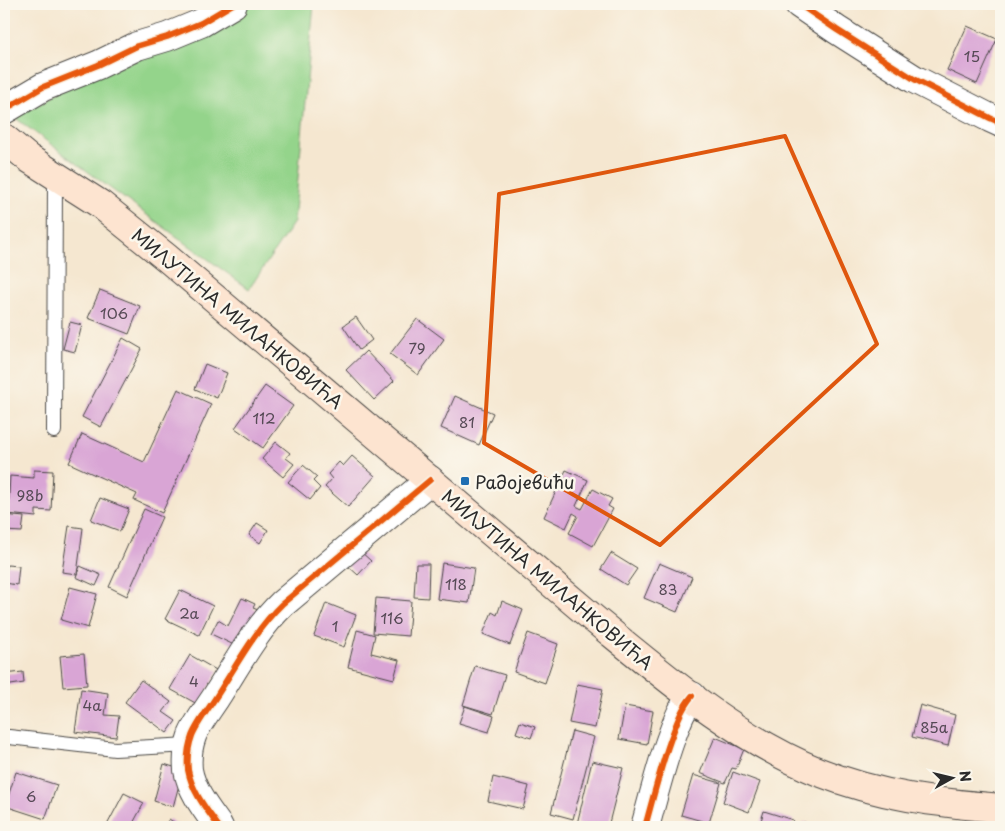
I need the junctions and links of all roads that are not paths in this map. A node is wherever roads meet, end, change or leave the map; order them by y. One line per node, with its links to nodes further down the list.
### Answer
1 (233, 4): 3 (street)
2 (799, 4): 4 (street)
3 (4, 110)
4 (1001, 123)
5 (4, 138): 6 (main road, МИЛУТИНА МИЛАНКОВИЋА)
6 (56, 175): 7 (lane); 8 (main road, МИЛУТИНА МИЛАНКОВИЋА)
7 (54, 431)
8 (430, 480): 9 (main road, МИЛУТИНА МИЛАНКОВИЋА); 11 (street)
9 (692, 696): 12 (main road, МИЛУТИНА МИЛАНКОВИЋА); 14 (street)
10 (4, 737): 11 (lane)
11 (189, 745): 13 (street)
12 (1001, 808)
13 (219, 827)
14 (646, 827)

